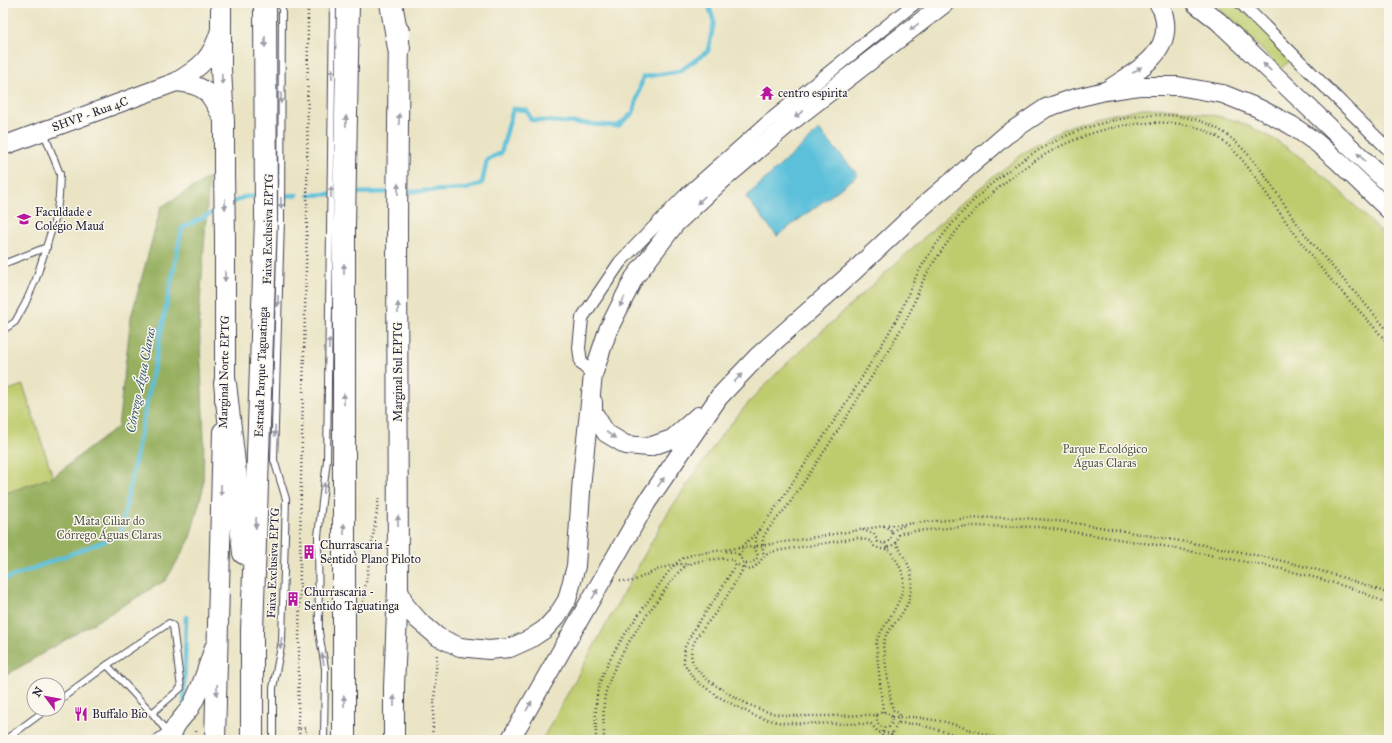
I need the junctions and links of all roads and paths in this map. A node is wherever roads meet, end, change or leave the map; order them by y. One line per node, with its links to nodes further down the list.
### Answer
1 (221, 3): 14 (main road, Marginal Norte EPTG)
2 (265, 3): 24 (highway, Estrada Parque Taguatinga, one-way to 24)
3 (282, 3): 24 (lane, Faixa Exclusiva EPTG, one-way to 24)
4 (308, 3): 28 (path)
5 (333, 3): 23 (lane, one-way to 5)
6 (348, 3): 23 (highway, one-way to 6)
7 (391, 3): 15 (highway)
8 (399, 3): 15 (main road, Marginal Sul EPTG)
9 (915, 3): 35 (street)
10 (944, 3): 35 (street, one-way to 35)
11 (1158, 3): 17 (street, one-way to 11)
12 (1195, 3): 25 (street, one-way to 12)
13 (1241, 3): 21 (street)
14 (222, 26): 16 (street, SHVP - Rua 4C); 18 (main road, Marginal Norte EPTG, one-way to 18)
15 (399, 48): 63 (main road, Marginal Sul EPTG, one-way to 15)
16 (176, 82): 18 (street, SHVP - Rua 4C); 19 (street, SHVP - Rua 4C)
17 (1105, 91): 26 (street); 37 (street, one-way to 17)
18 (224, 122): 36 (main road, Marginal Norte EPTG, one-way to 36)
19 (44, 131): 20 (street, SHVP - Rua 4C); 30 (lane)
20 (3, 146)
21 (1389, 150)
22 (308, 152): 28 (path)
23 (339, 157): 29 (highway, one-way to 23)
24 (272, 160): 27 (highway, Estrada Parque Taguatinga, one-way to 27)
25 (1389, 184)
26 (1389, 210)
27 (273, 219): 67 (highway, Estrada Parque Taguatinga, one-way to 67); 92 (lane, Faixa Exclusiva EPTG, one-way to 92)
28 (307, 226): 80 (path)
29 (337, 227): 94 (lane, one-way to 29); 95 (highway, one-way to 29)
30 (47, 247): 31 (lane); 32 (lane)
31 (3, 264)
32 (3, 330)
33 (1389, 332): 39 (path)
34 (1389, 345): 46 (path)
35 (592, 375): 37 (street, one-way to 37); 69 (street)
36 (225, 383): 67 (highway); 68 (main road, Marginal Norte EPTG, one-way to 68)
37 (719, 397): 88 (street, one-way to 37)
38 (380, 490): 66 (path)
39 (765, 521): 47 (path); 49 (path)
40 (912, 524): 41 (path); 43 (path); 64 (path)
41 (884, 526): 42 (path); 43 (path)
42 (860, 529): 45 (path); 46 (path)
43 (892, 532): 45 (path)
44 (896, 543): 51 (path); 65 (path); 77 (path)
45 (884, 544): 51 (path)
46 (762, 545): 47 (path); 54 (path)
47 (757, 546): 48 (path)
48 (753, 547): 50 (path); 58 (path)
49 (738, 548): 50 (path); 52 (path)
50 (744, 548): 53 (path)
51 (888, 548): 54 (path); 72 (path)
52 (722, 550): 53 (path); 55 (path)
53 (740, 555): 58 (path)
54 (764, 557): 59 (path)
55 (677, 563): 56 (path); 61 (path); 99 (path)
56 (689, 564): 57 (path); 100 (path)
57 (736, 564): 59 (path); 82 (path)
58 (746, 564): 59 (path)
59 (744, 568): 74 (path)
60 (623, 573): 61 (path)
61 (620, 580): 62 (path)
62 (617, 584)
63 (398, 588): 69 (street); 96 (main road, Marginal Sul EPTG, one-way to 63)
64 (1389, 594)
65 (1389, 604)
66 (363, 606)
67 (252, 632): 91 (highway, Estrada Parque Taguatinga)
68 (219, 634): 84 (street); 86 (main road, Marginal Norte EPTG, one-way to 86)
69 (438, 637): 85 (path)
70 (107, 664): 71 (lane); 73 (lane); 73 (lane)
71 (66, 695)
72 (883, 712): 74 (path); 76 (path)
73 (152, 713): 84 (lane)
74 (878, 715): 79 (path)
75 (36, 717): 89 (lane)
76 (892, 717): 77 (path); 79 (path)
77 (898, 717): 78 (path); 104 (path)
78 (898, 723): 83 (path); 103 (path)
79 (884, 728): 82 (path)
80 (298, 729): 87 (path); 93 (path)
81 (196, 730): 90 (path)
82 (882, 733): 83 (path); 101 (path)
83 (892, 734): 102 (path)
84 (168, 736)
85 (432, 736): 88 (path); 98 (path)
86 (209, 739): 87 (path, bridge)
87 (301, 739): 97 (path, bridge)
88 (510, 739)
89 (5, 740)
90 (196, 740)
91 (252, 740)
92 (273, 740)
93 (308, 740)
94 (324, 740)
95 (344, 740)
96 (394, 740)
97 (424, 740)
98 (432, 740)
99 (596, 740)
100 (604, 740)
101 (881, 740)
102 (890, 740)
103 (975, 740)
104 (1003, 740)

